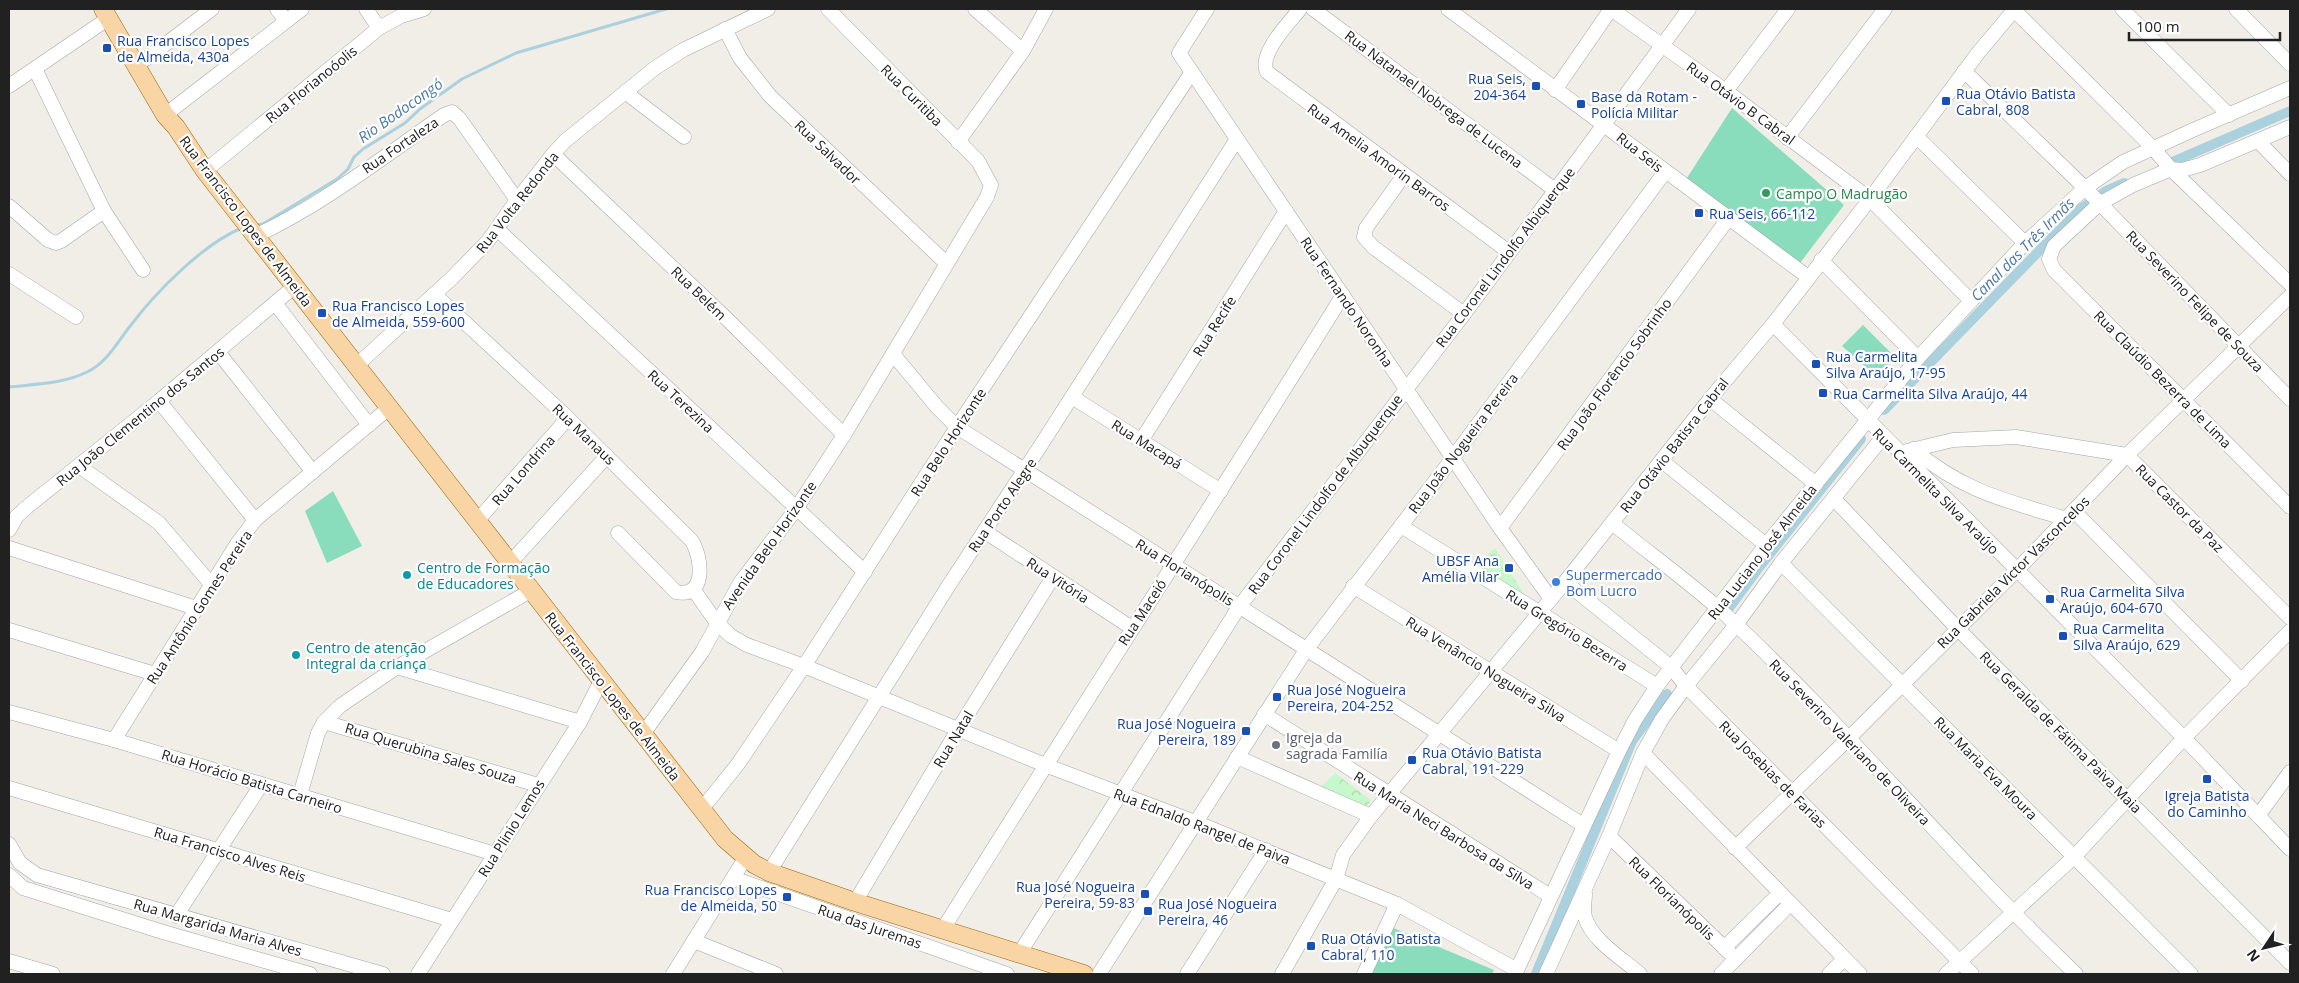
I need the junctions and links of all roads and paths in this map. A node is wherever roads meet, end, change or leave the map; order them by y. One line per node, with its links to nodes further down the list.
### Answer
1 (276, 9): 23 (street)
2 (302, 9): 23 (street)
3 (366, 9): 24 (street)
4 (424, 9): 22 (street, Rua Florianoóolis)
5 (768, 9): 25 (street, Rua Volta Redonda)
6 (828, 9): 47 (street, Rua Curitiba)
7 (975, 9): 27 (street)
8 (1046, 9): 27 (street)
9 (1207, 9): 32 (street, Rua Fernando Noronha)
10 (1300, 9): 54 (street, Rua Amelia Amorin Barros)
11 (1313, 9): 56 (street, Rua Natanael Nobrega de Lucena)
12 (1448, 9): 35 (street, Rua Seis)
13 (1611, 9): 26 (street, Rua Otávio B Cabral); 35 (street)
14 (1688, 9): 26 (street, Rua Coronel Lindolfo Albiquerque)
15 (1788, 9): 36 (street)
16 (1885, 9): 44 (street)
17 (2015, 9): 31 (street, Rua Otávio Batisra Cabral); 48 (street)
18 (2122, 9): 38 (street)
19 (2236, 9): 29 (street)
20 (203, 11): 28 (street)
21 (109, 12): 28 (main road, Rua Francisco Lopes de Almeida); 30 (street); 39 (main road, Rua Francisco Lopes de Almeida)
22 (399, 12): 24 (street, Rua Florianoóolis)
23 (286, 21): 39 (street)
24 (379, 28): 51 (street, Rua Florianoóolis)
25 (725, 29): 37 (street, Rua Volta Redonda); 69 (street, Rua Salvador)
26 (1661, 45): 36 (street, Rua Otávio B Cabral); 40 (street, Rua Coronel Lindolfo Albiquerque)
27 (1023, 51): 47 (street)
28 (146, 59): 39 (main road, Rua Francisco Lopes de Almeida)
29 (2290, 64)
30 (35, 69): 33 (street); 61 (street)
31 (1964, 71): 42 (street, Rua Otávio Batisra Cabral); 55 (street)
32 (1192, 72): 45 (street, Rua Fernando Noronha); 98 (street, Rua Belo Horizonte)
33 (9, 86)
34 (2290, 88): 38 (street, Rua Luciano José Almeida)
35 (1554, 90): 40 (street, Rua Seis)
36 (1726, 91): 44 (street, Rua Otávio B Cabral)
37 (625, 92): 43 (street); 49 (street, Rua Volta Redonda)
38 (2228, 115): 48 (street, Rua Luciano José Almeida)
39 (171, 117): 51 (main road, Rua Francisco Lopes de Almeida)
40 (1603, 124): 52 (street, Rua Seis); 56 (street, Rua Coronel Lindolfo Albiquerque)
41 (2290, 127): 46 (street)
42 (1916, 136): 57 (street, Rua Otávio Batisra Cabral); 66 (street)
43 (684, 137)
44 (1788, 138): 57 (street, Rua Otávio B Cabral)
45 (1237, 139): 62 (street, Rua Fernando Noronha); 89 (street, Rua Porto Alegre)
46 (2258, 141): 50 (street); 53 (street)
47 (958, 142): 69 (street, Rua Curitiba)
48 (2153, 148): 50 (street); 55 (street, Rua Luciano José Almeida)
49 (553, 154): 58 (street, Rua Volta Redonda); 99 (street, Rua Belém)
50 (2171, 169): 59 (street); 73 (street)
51 (205, 171): 64 (main road, Rua Francisco Lopes de Almeida)
52 (1665, 172): 63 (street, Rua Seis); 106 (street, Rua João Nogueira Pereira)
53 (2290, 174)
54 (1404, 176): 67 (street, Rua Amelia Amorin Barros); 80 (street)
55 (2085, 188): 59 (street, Rua Severino Felipe de Souza); 66 (street, Rua Luciano José Almeida)
56 (1555, 190): 67 (street, Rua Coronel Lindolfo Albiquerque)
57 (1870, 199): 68 (street, Rua Otávio Batisra Cabral); 78 (street)
58 (517, 200): 64 (street, Rua Fortaleza); 65 (street, Rua Volta Redonda)
59 (2099, 204): 83 (street, Rua Severino Felipe de Souza); 92 (street, Rua Claúdio Bezerra de Lima)
60 (9, 206): 61 (street)
61 (104, 211): 70 (street)
62 (1286, 211): 76 (street, Rua Fernando Noronha); 101 (street, Rua Recife)
63 (1728, 219): 72 (street, Rua Seis); 121 (street, Rua João Florêncio Sobrinho)
64 (247, 226): 74 (main road, Rua Francisco Lopes de Almeida)
65 (497, 229): 75 (street, Rua Volta Redonda); 115 (street, Rua Terezina)
66 (2025, 243): 78 (street, Rua Luciano José Almeida)
67 (1509, 252): 80 (street, Rua Coronel Lindolfo Albiquerque)
68 (1821, 260): 72 (street, Rua Otávio Batisra Cabral); 86 (street)
69 (946, 263): 85 (street)
70 (143, 270)
71 (9, 274): 81 (street)
72 (1808, 277): 82 (street, Rua Otávio Batisra Cabral)
73 (2290, 284)
74 (295, 286): 79 (street, Rua João Clementino dos Santos); 87 (main road, Rua Francisco Lopes de Almeida)
75 (434, 294): 87 (street, Rua Volta Redonda); 95 (street, Rua Manaus)
76 (1343, 296): 88 (street, Rua Fernando Noronha); 112 (street, Rua Maceió)
77 (2290, 296): 83 (street, Rua Gabriela Victor Vasconcelos)
78 (1971, 301): 86 (street, Rua Luciano José Almeida)
79 (275, 303): 84 (street, Rua João Clementino dos Santos); 97 (street)
80 (1464, 314): 88 (street, Rua Coronel Lindolfo Albiquerque)
81 (76, 317)
82 (1773, 324): 90 (street, Rua Otávio Batisra Cabral); 96 (street, Rua Carmelita Silva Araújo)
83 (2240, 346): 91 (street, Rua Severino Felipe de Souza); 92 (street, Rua Gabriela Victor Vasconcelos)
84 (218, 352): 93 (street, Rua João Clementino dos Santos); 110 (street)
85 (893, 354): 98 (street, Rua Florianópolis); 99 (street, Avenida Belo Horizonte)
86 (1918, 358): 96 (street, Rua Luciano José Almeida)
87 (356, 366): 94 (main road, Rua Francisco Lopes de Almeida)
88 (1406, 389): 106 (street, Rua Fernando Noronha); 139 (street, Rua Coronel Lindolfo de Albuquerque)
89 (1072, 397): 101 (street, Rua Macapá); 109 (street, Rua Porto Alegre)
90 (1710, 398): 107 (street, Rua Otávio Batisra Cabral); 111 (street)
91 (2290, 399)
92 (2184, 400): 104 (street, Rua Gabriela Victor Vasconcelos); 114 (street, Rua Claúdio Bezerra de Lima)
93 (160, 401): 108 (street, Rua João Clementino dos Santos); 117 (street)
94 (389, 408): 97 (street, Rua Antônio Gomes Pereira); 118 (main road, Rua Francisco Lopes de Almeida)
95 (568, 418): 105 (street, Rua Manaus); 118 (street, Rua Londrina)
96 (1867, 420): 100 (street, Rua Carmelita Silva Araújo); 111 (street, Rua Luciano José Almeida)
97 (370, 425): 110 (street, Rua Antônio Gomes Pereira)
98 (957, 427): 109 (street, Rua Florianópolis); 131 (street, Rua Belo Horizonte)
99 (844, 435): 115 (street, Avenida Belo Horizonte)
100 (1883, 437): 103 (street, Rua Carmelita Silva Araújo); 113 (street, Rua Luciano José Almeida)
101 (1141, 441): 112 (street, Rua Macapá)
102 (1913, 449): 103 (street, Rua Castor da Paz); 104 (street, Rua Castor da Paz); 116 (street)
103 (1899, 453): 130 (street, Rua Carmelita Silva Araújo)
104 (2126, 455): 116 (street, Rua Gabriela Victor Vasconcelos); 143 (street, Rua Castor da Paz)
105 (607, 456): 127 (street); 136 (street, Rua Manaus)
106 (1452, 459): 120 (street, Rua João Nogueira Pereira); 121 (street, Rua Fernando Noronha)
107 (1662, 461): 119 (street, Rua Otávio Batisra Cabral); 125 (street)
108 (79, 466): 122 (street, Rua João Clementino dos Santos); 134 (street)
109 (1026, 470): 123 (street, Rua Porto Alegre); 129 (street, Rua Florianópolis)
110 (313, 472): 117 (street, Rua Antônio Gomes Pereira)
111 (1816, 484): 125 (street, Rua Luciano José Almeida)
112 (1221, 492): 129 (street, Rua Maceió)
113 (1834, 499): 128 (street, Rua Luciano José Almeida); 147 (street, Rua Geralda de Fátima Paiva Maia)
114 (2290, 507)
115 (796, 509): 131 (street, Rua Terezina); 144 (street, Avenida Belo Horizonte)
116 (2070, 515): 130 (street, Rua Gabriela Victor Vasconcelos); 157 (street)
117 (255, 520): 134 (street, Rua Antônio Gomes Pereira)
118 (477, 521): 127 (main road, Rua Francisco Lopes de Almeida)
119 (1612, 523): 133 (street, Rua Otávio Batisra Cabral); 141 (street, Rua Severino Valeriano de Oliveira)
120 (1401, 526): 135 (street, Rua João Nogueira Pereira); 142 (street, Rua Gregório Bezerra)
121 (1500, 528): 138 (street, Rua Fernando Noronha)
122 (9, 530)
123 (984, 532): 132 (street, Rua Vitória); 161 (street, Rua Porto Alegre)
124 (618, 533): 136 (street)
125 (1766, 545): 141 (street, Rua Luciano José Almeida)
126 (9, 548): 140 (street)
127 (510, 562): 137 (main road, Rua Francisco Lopes de Almeida)
128 (1781, 563): 145 (street, Rua Luciano José Almeida); 158 (street, Rua Maria Eva Moura)
129 (1173, 565): 139 (street, Rua Florianópolis); 146 (street, Rua Maceió)
130 (2016, 571): 147 (street, Rua Gabriela Victor Vasconcelos); 170 (street, Rua Carmelita Silva Araújo)
131 (865, 572): 151 (street, Rua Belo Horizonte)
132 (1053, 577): 146 (street, Rua Vitória); 166 (street, Rua Natal)
133 (1566, 582): 138 (street, Rua Otávio Batisra Cabral); 153 (street, Rua Josebias de Farias)
134 (211, 584): 140 (street, Rua Antônio Gomes Pereira)
135 (1353, 586): 150 (street, Rua João Nogueira Pereira); 154 (street, Rua Venâncio Nogueira Silva)
136 (693, 589): 144 (street)
137 (532, 590): 152 (street); 156 (main road, Rua Francisco Lopes de Almeida)
138 (1551, 599): 142 (street, Rua Otávio Batisra Cabral)
139 (1239, 607): 150 (street, Rua Florianópolis); 180 (street, Rua Coronel Lindolfo de Albuquerque)
140 (196, 608): 155 (street, Rua Antônio Gomes Pereira)
141 (1717, 608): 145 (street, Rua Severino Valeriano de Oliveira); 153 (street, Rua Luciano José Almeida)
142 (1539, 613): 154 (street, Rua Otávio Batisra Cabral); 159 (street, Rua Gregório Bezerra)
143 (2290, 618)
144 (718, 623): 151 (street); 167 (street, Avenida Belo Horizonte)
145 (1736, 626): 160 (street, Rua Luciano José Almeida); 169 (street, Rua Severino Valeriano de Oliveira)
146 (1132, 628): 175 (street, Rua Maceió)
147 (1958, 629): 158 (street, Rua Gabriela Victor Vasconcelos); 184 (street, Rua Geralda de Fátima Paiva Maia)
148 (9, 630): 155 (street)
149 (2290, 631): 157 (street)
150 (1306, 650): 163 (street, Rua João Nogueira Pereira); 168 (street, Rua Florianópolis)
151 (804, 666): 161 (street); 185 (street, Rua Belo Horizonte)
152 (397, 667): 164 (street); 165 (street)
153 (1671, 667): 159 (street, Rua Luciano José Almeida); 160 (street, Rua Josebias de Farias)
154 (1491, 672): 168 (street, Rua Otávio Batisra Cabral); 172 (street, Rua Venâncio Nogueira Silva)
155 (156, 674): 171 (street, Rua Antônio Gomes Pereira)
156 (601, 681): 165 (street, Rua Plinio Lemos); 167 (main road, Rua Francisco Lopes de Almeida)
157 (2242, 681): 170 (street)
158 (1902, 683): 169 (street, Rua Gabriela Victor Vasconcelos); 198 (street, Rua Maria Eva Moura)
159 (1657, 686): 172 (street, Rua Luciano José Almeida)
160 (1686, 686): 173 (street, Rua Luciano José Almeida); 181 (street, Rua Josebias de Farias)
161 (879, 697): 166 (street, Rua Ednaldo Rangel de Paiva); 200 (street, Rua Porto Alegre)
162 (9, 712): 171 (street, Rua Horácio Batista Carneiro)
163 (1264, 714): 174 (street, Rua João Nogueira Pereira); 183 (street, Rua Maria Neci Barbosa da Silva)
164 (324, 722): 178 (street, Rua Querubina Sales Souza); 182 (street)
165 (580, 722): 178 (street, Rua Plinio Lemos)
166 (959, 728): 175 (street, Rua Ednaldo Rangel de Paiva); 207 (street, Rua Natal)
167 (643, 734): 185 (main road, Rua Francisco Lopes de Almeida)
168 (1439, 735): 183 (street, Rua Otávio Batisra Cabral); 189 (street, Rua Florianópolis)
169 (1849, 738): 181 (street, Rua Gabriela Victor Vasconcelos); 210 (street, Rua Severino Valeriano de Oliveira)
170 (2184, 738): 184 (street); 187 (street, Rua Carmelita Silva Araújo)
171 (114, 740): 177 (street, Rua Horácio Batista Carneiro)
172 (1619, 751): 189 (street, Rua Luciano José Almeida)
173 (1643, 754): 190 (street, Rua Luciano José Almeida); 192 (street)
174 (1237, 757): 186 (street, Rua Maria Neci Barbosa da Silva); 188 (street, Rua João Nogueira Pereira)
175 (1045, 765): 180 (street, Rua Ednaldo Rangel de Paiva); 213 (street, Rua Maceió)
176 (2290, 772): 187 (street)
177 (261, 785): 182 (street, Rua Horácio Batista Carneiro); 195 (street)
178 (538, 785): 196 (street, Rua Plinio Lemos)
179 (9, 788): 195 (street, Rua Francisco Alves Reis)
180 (1119, 793): 188 (street, Rua Ednaldo Rangel de Paiva); 216 (street, Rua Coronel Lindolfo de Albuquerque)
181 (1792, 793): 192 (street, Rua Gabriela Victor Vasconcelos); 220 (street, Rua Josebias de Farias)
182 (300, 795): 196 (street, Rua Horácio Batista Carneiro)
183 (1388, 795): 186 (street, Rua Otávio Batisra Cabral); 206 (street, Rua Maria Neci Barbosa da Silva)
184 (2128, 798): 198 (street); 221 (street, Rua Geralda de Fátima Paiva Maia)
185 (701, 810): 197 (main road, Rua Francisco Lopes de Almeida)
186 (1371, 816): 203 (street, Rua Otávio Batisra Cabral)
187 (2258, 816): 193 (street, Rua Carmelita Silva Araújo)
188 (1195, 822): 194 (street, Rua Ednaldo Rangel de Paiva); 231 (street, Rua João Nogueira Pereira)
189 (1583, 825): 206 (street, Rua Luciano José Almeida)
190 (1609, 836): 204 (street, Rua Luciano José Almeida); 215 (street, Rua Florianópolis)
191 (9, 844): 199 (street)
192 (1735, 848): 205 (street)
193 (2290, 849)
194 (1266, 850): 203 (street, Rua Ednaldo Rangel de Paiva); 232 (street)
195 (218, 851): 211 (street); 212 (street, Rua Francisco Alves Reis)
196 (495, 854): 212 (street, Rua Plinio Lemos)
197 (746, 857): 200 (main road, Rua Francisco Lopes de Almeida); 202 (street)
198 (2074, 857): 210 (street); 243 (street, Rua Maria Eva Moura)
199 (20, 863): 201 (street); 211 (street, Rua Margarida Maria Alves)
200 (769, 872): 207 (main road, Rua Francisco Lopes de Almeida)
201 (9, 876): 225 (street, Rua Margarida Maria Alves)
202 (733, 878): 214 (street); 229 (street, Rua das Juremas)
203 (1336, 879): 208 (street, Rua Ednaldo Rangel de Paiva); 233 (street, Rua Otávio Batisra Cabral)
204 (1585, 887): 235 (street, Rua Luciano José Almeida); 236 (street)
205 (1780, 893): 209 (street); 215 (street)
206 (1550, 896): 222 (street, Rua Luciano José Almeida)
207 (855, 902): 213 (main road, Rua Francisco Lopes de Almeida)
208 (1397, 904): 222 (street, Rua Ednaldo Rangel de Paiva); 234 (street)
209 (1790, 904): 217 (street); 218 (street)
210 (2012, 913): 220 (street); 242 (street, Rua Severino Valeriano de Oliveira)
211 (176, 916): 226 (street, Rua Margarida Maria Alves)
212 (452, 920): 227 (street, Rua Plinio Lemos)
213 (943, 929): 216 (main road, Rua Francisco Lopes de Almeida)
214 (694, 940): 223 (street); 228 (street)
215 (1724, 948): 218 (street, Rua Florianópolis)
216 (1019, 954): 230 (main road, Rua Francisco Lopes de Almeida)
217 (1844, 958): 238 (street); 239 (street)
218 (1736, 960): 237 (street)
219 (9, 961): 224 (street)
220 (1959, 962): 240 (street); 241 (street, Rua Josebias de Farias)
221 (2290, 963)
222 (1517, 970)
223 (767, 973)
224 (52, 974)
225 (310, 974)
226 (383, 974)
227 (418, 974)
228 (673, 974)
229 (1007, 974)
230 (1084, 974)
231 (1098, 974)
232 (1187, 974)
233 (1282, 974)
234 (1364, 974)
235 (1546, 974)
236 (1640, 974)
237 (1720, 974)
238 (1829, 974)
239 (1860, 974)
240 (1946, 974)
241 (1972, 974)
242 (2076, 974)
243 (2191, 974)

